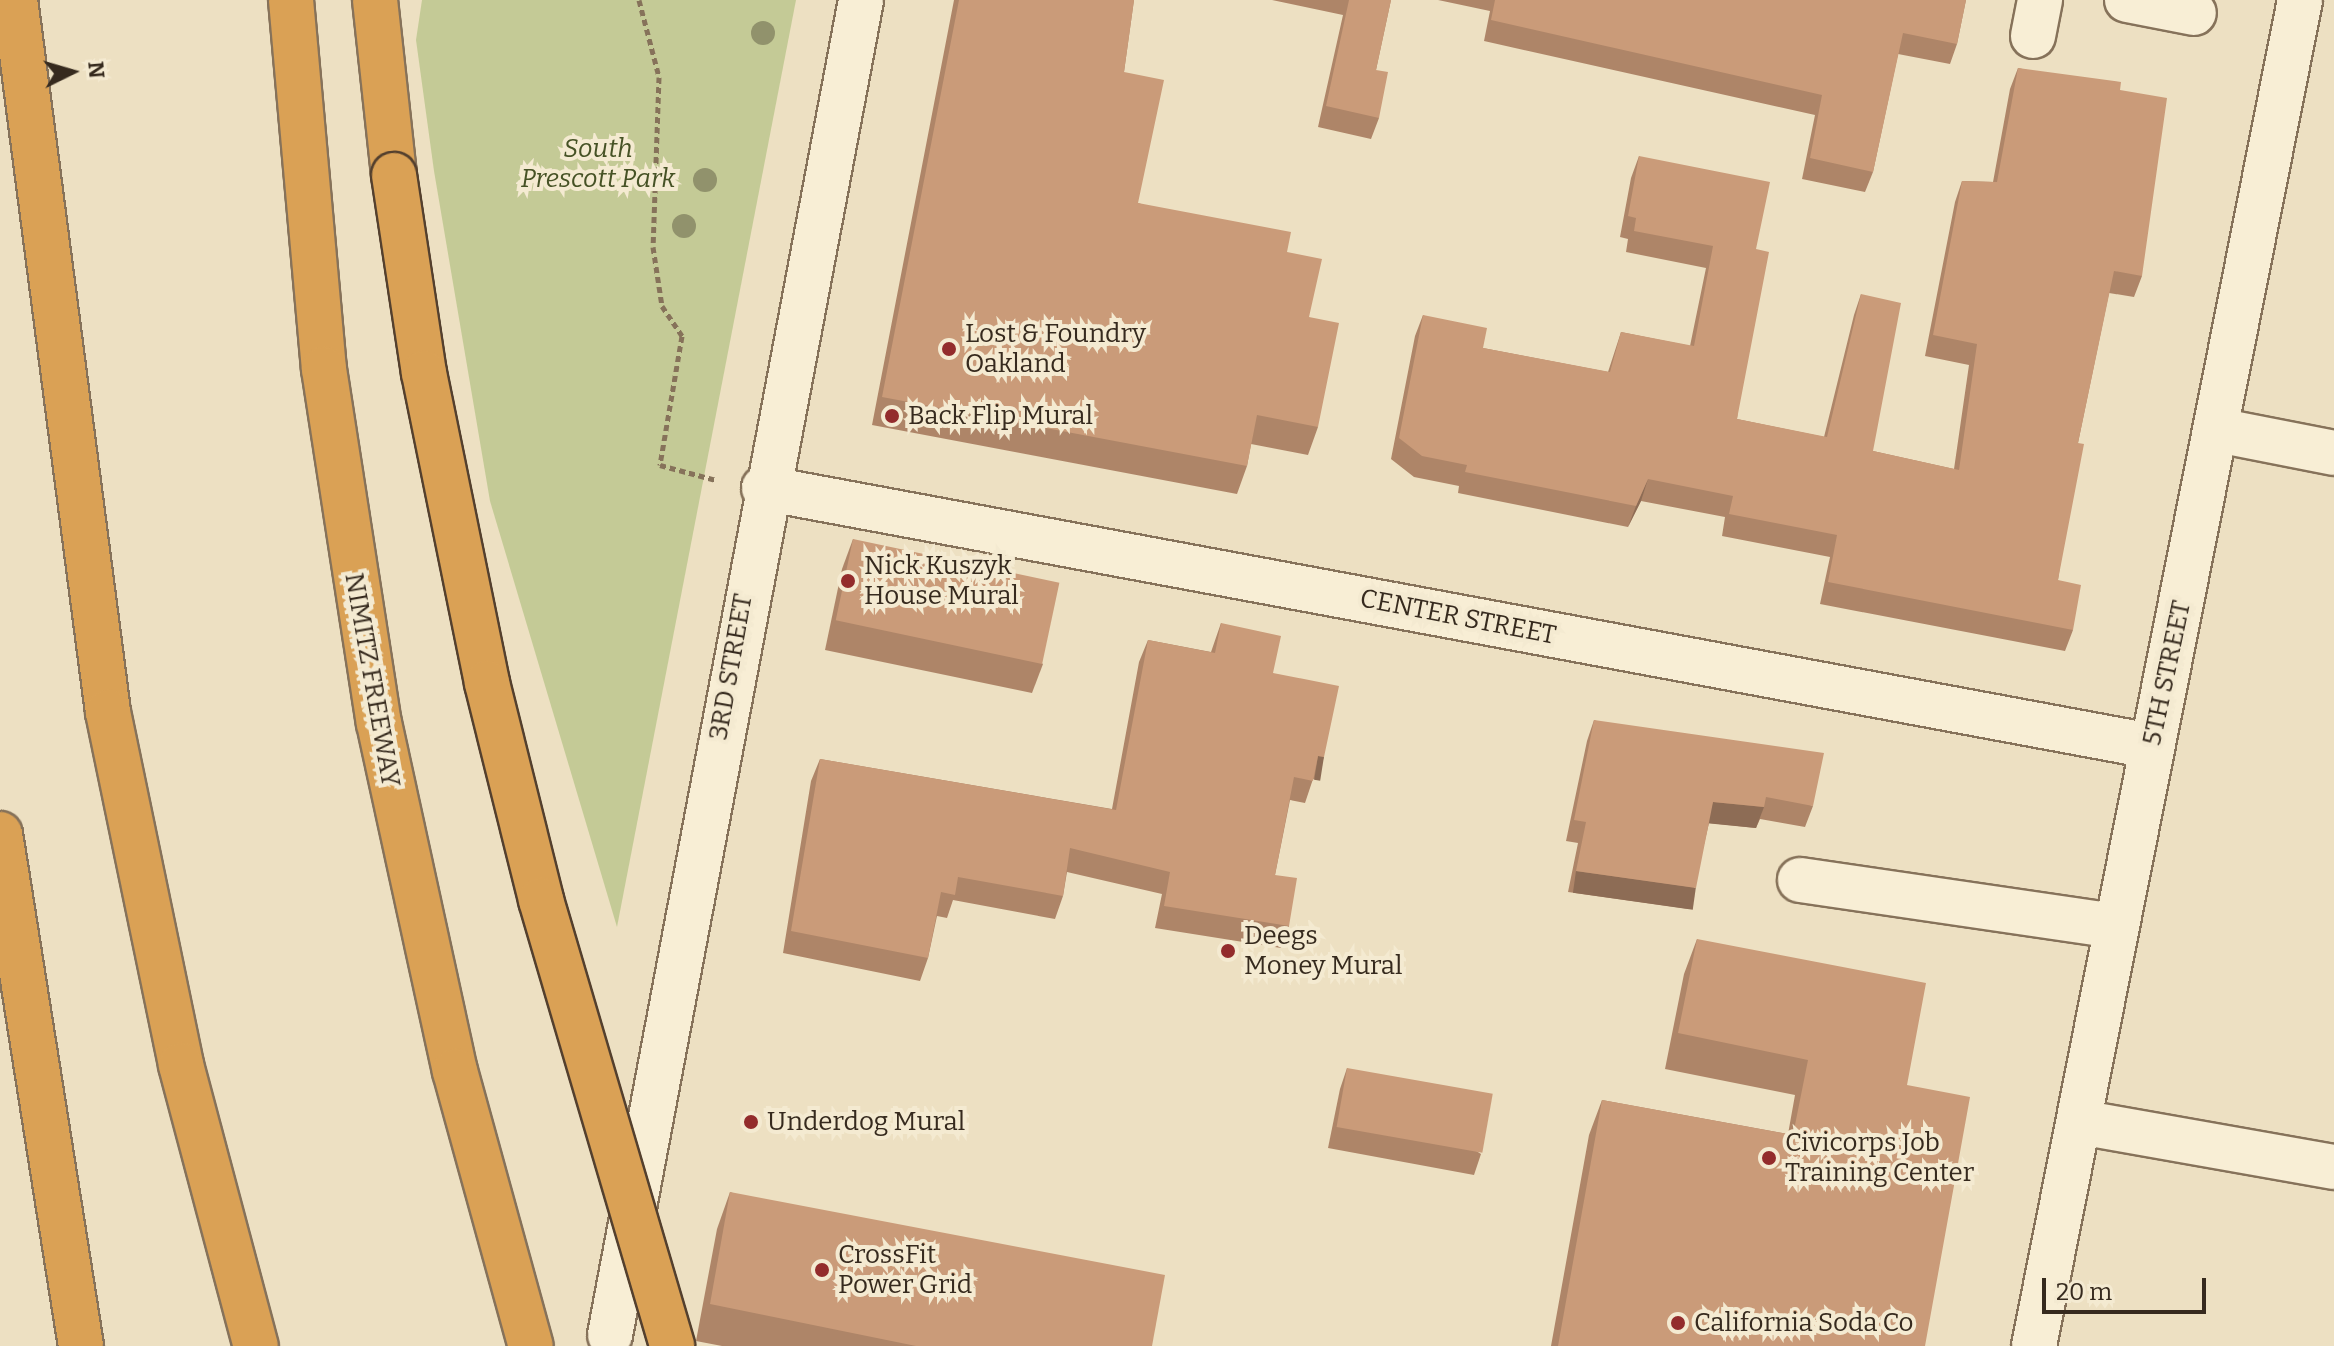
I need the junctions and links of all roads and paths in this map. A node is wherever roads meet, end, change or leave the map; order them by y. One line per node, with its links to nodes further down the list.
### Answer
1 (291, 0): 22 (highway, NIMITZ FREEWAY)
2 (375, 0): 23 (highway, bridge)
3 (639, 0): 12 (path)
4 (861, 0): 12 (street, 3RD STREET)
5 (2127, 0): 8 (street)
6 (2300, 0): 10 (street, 5TH STREET)
7 (15, 5): 9 (highway); 21 (highway)
8 (2194, 13)
9 (0, 94)
10 (2217, 430): 11 (street); 13 (street, 5TH STREET)
11 (2334, 453)
12 (764, 488): 13 (street, CENTER STREET); 19 (street, 3RD STREET)
13 (2151, 746): 16 (street, 5TH STREET)
14 (0, 834): 20 (highway)
15 (1800, 880): 16 (street)
16 (2116, 926): 17 (street, 5TH STREET)
17 (2079, 1122): 18 (street); 24 (street, 5TH STREET)
18 (2334, 1167)
19 (610, 1335)
20 (81, 1346)
21 (256, 1346)
22 (531, 1346)
23 (672, 1346)
24 (2034, 1346)

